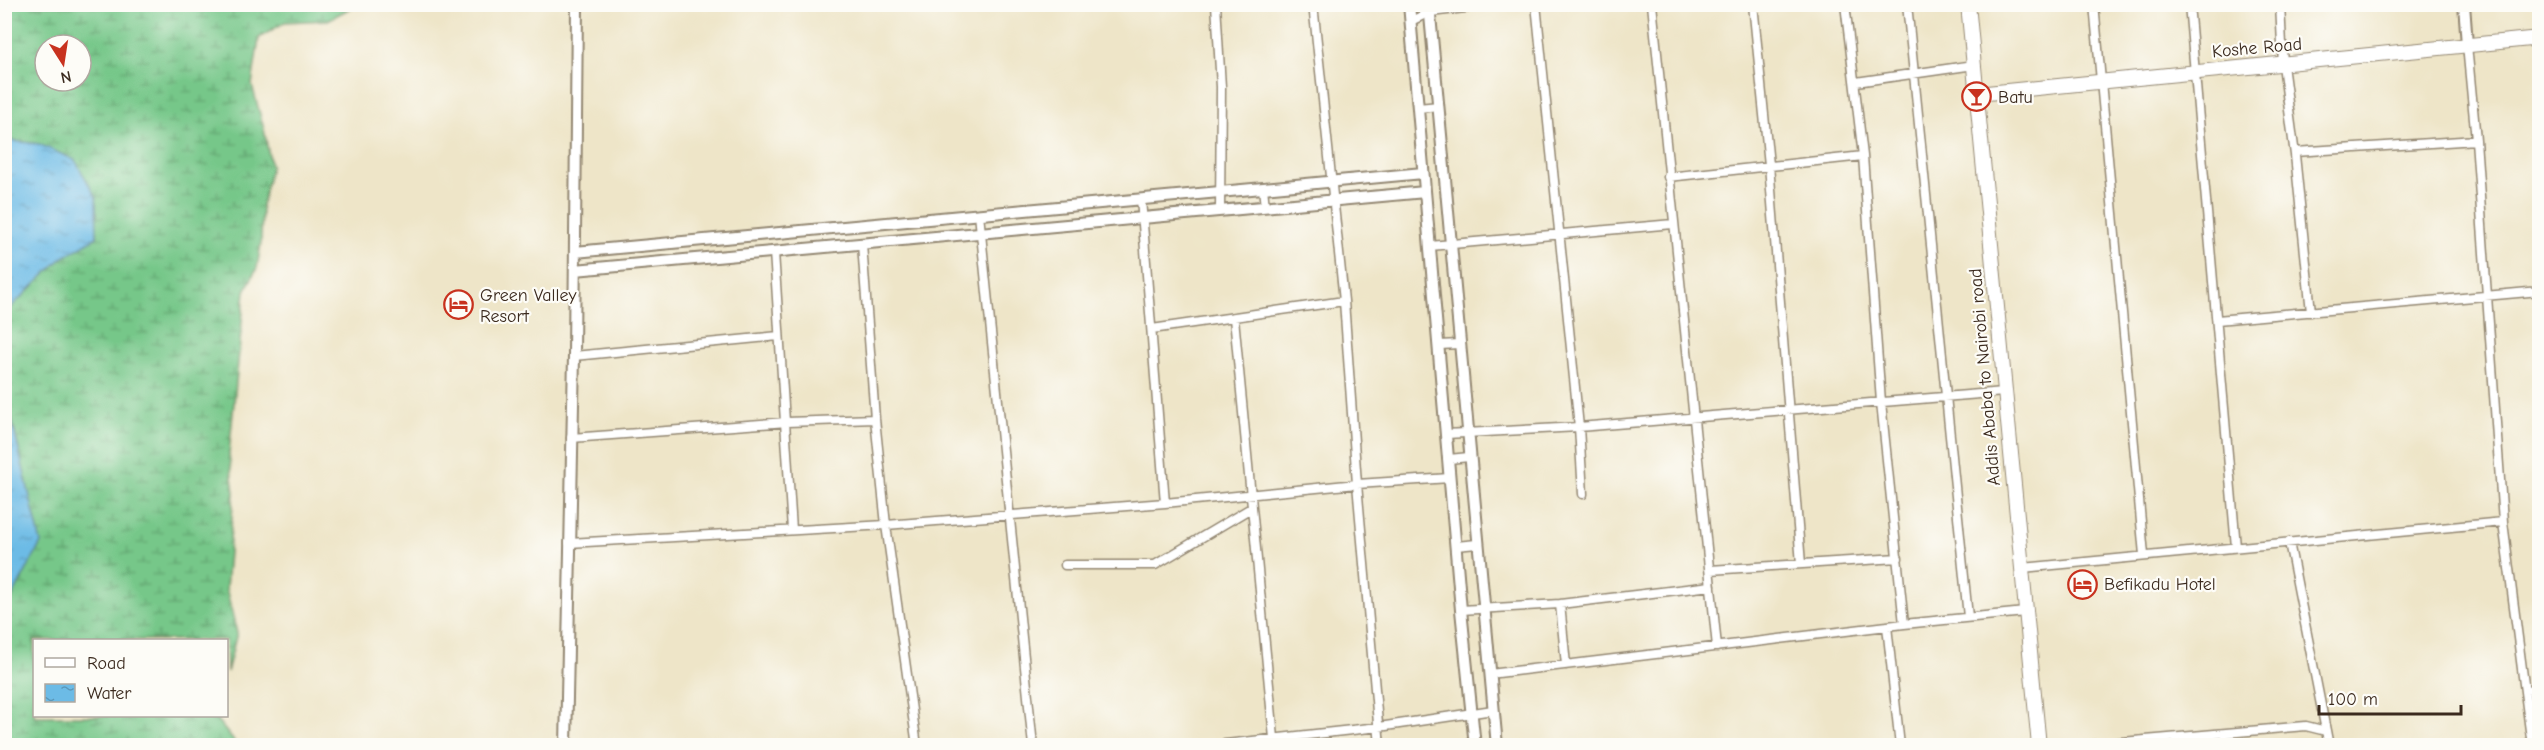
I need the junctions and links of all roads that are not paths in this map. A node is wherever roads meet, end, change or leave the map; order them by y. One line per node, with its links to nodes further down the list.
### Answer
1 (577, 4): 51 (street)
2 (1216, 4): 37 (street)
3 (1313, 4): 35 (street)
4 (1409, 4): 17 (street)
5 (1500, 4): 16 (street)
6 (1536, 4): 47 (street)
7 (1652, 4): 34 (street)
8 (1753, 4): 32 (street)
9 (1845, 4): 25 (street)
10 (1907, 4): 22 (street)
11 (1968, 4): 20 (main road, Addis Ababa to Nairobi road)
12 (2094, 4): 24 (street)
13 (2189, 4): 23 (street)
14 (2280, 4): 21 (street)
15 (2464, 4): 19 (street)
16 (1430, 8): 17 (street); 27 (street)
17 (1411, 21): 28 (street)
18 (2540, 38): 19 (main road, Koshe Road)
19 (2467, 45): 21 (main road, Koshe Road); 29 (street)
20 (1974, 65): 22 (street); 26 (main road, Addis Ababa to Nairobi road)
21 (2283, 65): 23 (main road, Koshe Road); 30 (street)
22 (1914, 72): 25 (street); 66 (street)
23 (2195, 72): 24 (main road, Koshe Road); 59 (street)
24 (2101, 80): 26 (main road, Koshe Road); 93 (street)
25 (1856, 81): 31 (street)
26 (1977, 94): 65 (main road, Addis Ababa to Nairobi road)
27 (1440, 106): 28 (street); 49 (street)
28 (1418, 108): 33 (street)
29 (2476, 140): 30 (street); 55 (street)
30 (2295, 152): 57 (street)
31 (1863, 156): 32 (street); 67 (street)
32 (1768, 165): 34 (street); 68 (street)
33 (1423, 172): 35 (street); 38 (street)
34 (1668, 177): 45 (street)
35 (1330, 181): 36 (street); 40 (street)
36 (1263, 188): 37 (street); 41 (street)
37 (1222, 191): 39 (street); 42 (street)
38 (1425, 192): 40 (street); 50 (street)
39 (1141, 199): 43 (street); 44 (street)
40 (1332, 201): 41 (street); 56 (street)
41 (1265, 207): 42 (street)
42 (1220, 211): 44 (street)
43 (979, 214): 46 (street); 51 (street)
44 (1142, 218): 46 (street); 60 (street)
45 (1673, 224): 47 (street); 69 (street)
46 (981, 233): 48 (street); 84 (street)
47 (1560, 234): 49 (street); 72 (street)
48 (862, 244): 52 (street); 70 (street)
49 (1452, 244): 50 (street); 62 (street)
50 (1430, 246): 63 (street)
51 (575, 252): 53 (street)
52 (774, 252): 53 (street); 61 (street)
53 (575, 270): 64 (street)
54 (2540, 291): 55 (street)
55 (2487, 296): 57 (street); 85 (street)
56 (1344, 302): 58 (street); 79 (street)
57 (2311, 312): 59 (street)
58 (1234, 318): 60 (street); 80 (street)
59 (2217, 320): 92 (street)
60 (1152, 329): 82 (street)
61 (779, 336): 64 (street); 71 (street)
62 (1460, 344): 63 (street); 73 (street)
63 (1438, 345): 74 (street)
64 (574, 356): 75 (street)
65 (2004, 392): 66 (street); 97 (main road, Addis Ababa to Nairobi road)
66 (1946, 397): 67 (street); 104 (street)
67 (1881, 402): 68 (street); 94 (street)
68 (1789, 411): 69 (street); 95 (street)
69 (1694, 418): 72 (street); 98 (street)
70 (875, 419): 71 (street); 86 (street)
71 (787, 422): 75 (street); 87 (street)
72 (1579, 428): 73 (street); 81 (street)
73 (1468, 432): 74 (street); 76 (street)
74 (1446, 434): 77 (street)
75 (571, 438): 89 (street)
76 (1470, 457): 77 (street); 90 (street)
77 (1449, 459): 78 (street)
78 (1450, 478): 79 (street); 91 (street)
79 (1357, 484): 80 (street); 116 (street)
80 (1251, 493): 82 (street); 83 (street)
81 (1582, 494)
82 (1165, 503): 84 (street)
83 (1251, 508): 96 (street); 118 (street)
84 (1010, 515): 86 (street); 121 (street)
85 (2503, 522): 88 (street); 111 (street)
86 (886, 525): 87 (street); 120 (street)
87 (792, 530): 89 (street)
88 (2289, 542): 92 (street); 114 (street)
89 (569, 543): 119 (street)
90 (1477, 544): 91 (street); 101 (street)
91 (1456, 546): 102 (street)
92 (2236, 547): 93 (street)
93 (2144, 555): 97 (street)
94 (1898, 558): 95 (street); 105 (street)
95 (1801, 564): 98 (street)
96 (1065, 565)
97 (2022, 568): 103 (main road, Addis Ababa to Nairobi road)
98 (1710, 570): 99 (street)
99 (1711, 586): 100 (street); 107 (street)
100 (1560, 604): 101 (street); 108 (street)
101 (1484, 608): 102 (street); 109 (street)
102 (1461, 610): 113 (street)
103 (2025, 612): 104 (street); 127 (main road, Addis Ababa to Nairobi road)
104 (1968, 617): 105 (street)
105 (1905, 624): 106 (street)
106 (1887, 626): 107 (street); 126 (street)
107 (1717, 647): 108 (street)
108 (1566, 665): 109 (street)
109 (1490, 674): 112 (street)
110 (2540, 689): 111 (street)
111 (2526, 690): 130 (street)
112 (1493, 710): 113 (street); 125 (street)
113 (1471, 712): 116 (street); 124 (street)
114 (2323, 714): 115 (street); 117 (street)
115 (2306, 726): 117 (street); 128 (street)
116 (1379, 727): 118 (street); 123 (street)
117 (2326, 731): 129 (street)
118 (1274, 738): 122 (street)
119 (566, 746)
120 (917, 746)
121 (1033, 746)
122 (1208, 746)
123 (1380, 746)
124 (1475, 746)
125 (1497, 746)
126 (1900, 746)
127 (2039, 746)
128 (2076, 746)
129 (2329, 746)
130 (2532, 746)

